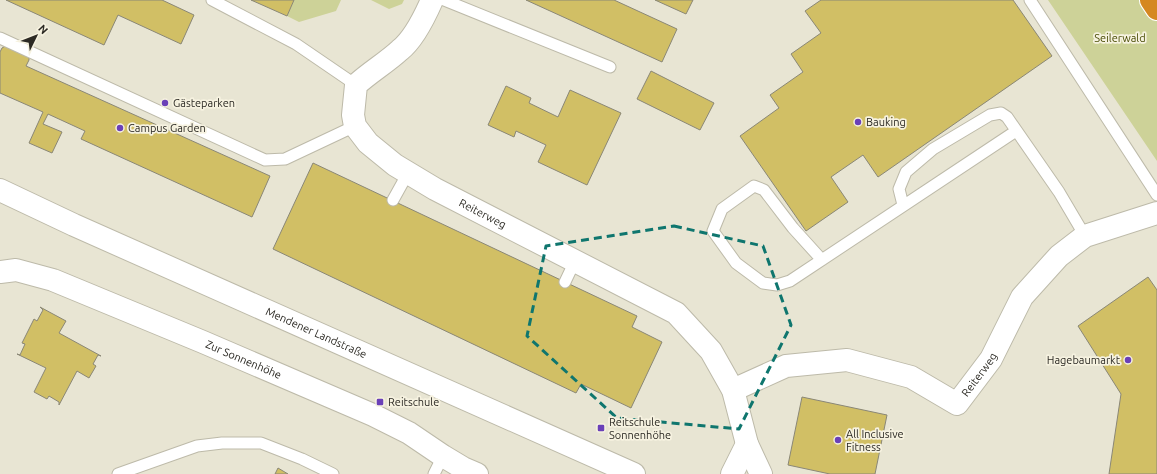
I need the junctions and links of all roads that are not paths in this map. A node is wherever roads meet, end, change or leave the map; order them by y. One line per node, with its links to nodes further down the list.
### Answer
1 (212, 0): 9 (lane)
2 (432, 0): 9 (street)
3 (444, 0): 8 (lane)
4 (1030, 0): 14 (lane)
5 (1151, 0): 6 (highway)
6 (1157, 9)
7 (0, 38): 10 (lane)
8 (610, 67)
9 (356, 85): 10 (street)
10 (355, 126): 12 (street, Reiterweg)
11 (1016, 130): 16 (lane); 16 (lane); 18 (lane)
12 (408, 173): 15 (lane); 20 (street, Reiterweg)
13 (0, 190): 29 (street, Mendener Landstraße)
14 (1157, 196)
15 (393, 200)
16 (903, 205): 19 (lane)
17 (1157, 213): 18 (street, Reiterweg)
18 (1085, 236): 23 (street, Reiterweg)
19 (822, 260): 19 (lane)
20 (575, 261): 22 (lane); 23 (street, Reiterweg)
21 (0, 272): 25 (street, Zur Sonnenhöhe)
22 (565, 282)
23 (733, 390): 24 (street, Reiterweg)
24 (747, 444): 30 (street); 31 (street, Reiterweg)
25 (438, 465): 28 (street, Zur Sonnenhöhe)
26 (118, 474): 27 (lane)
27 (333, 474)
28 (477, 474)
29 (634, 474)
30 (732, 474)
31 (761, 474)

